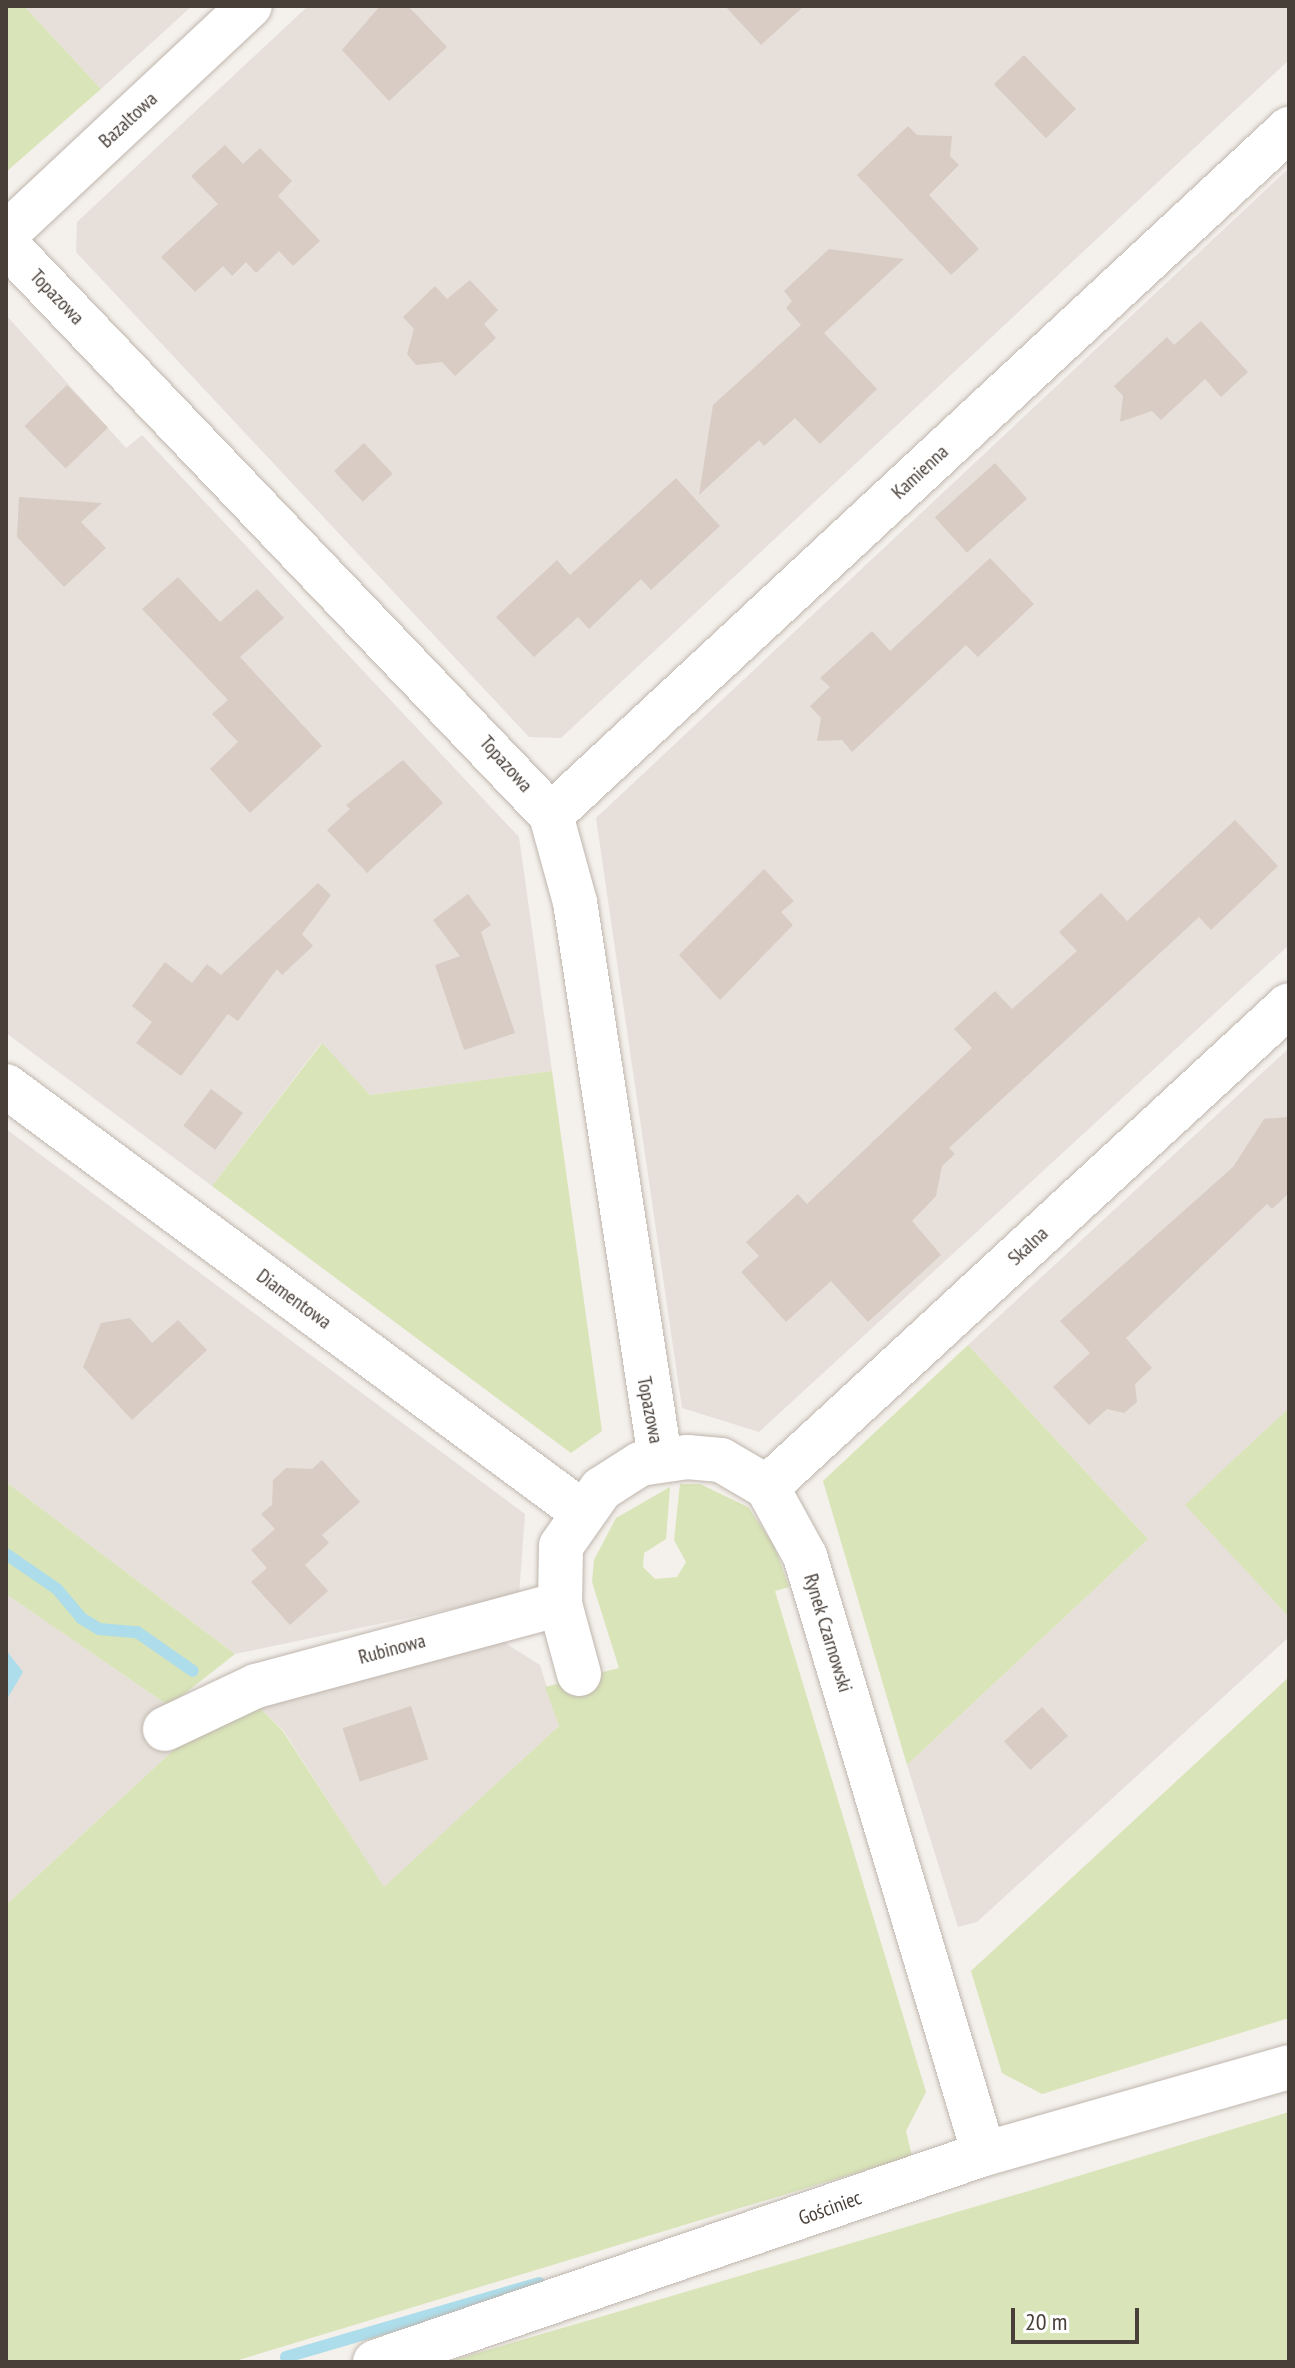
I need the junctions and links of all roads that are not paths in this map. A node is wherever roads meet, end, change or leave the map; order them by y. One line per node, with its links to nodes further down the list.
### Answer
1 (250, 6): 3 (street, Bazaltowa)
2 (1289, 129): 5 (street, Kamienna)
3 (6, 234)
4 (6, 244): 5 (street, Topazowa)
5 (551, 815): 8 (street, Topazowa)
6 (1289, 1005): 9 (street, Skalna)
7 (6, 1086): 10 (street, Diamentowa)
8 (660, 1458): 9 (street); 10 (street)
9 (767, 1487): 15 (street, Rynek Czarnowski)
10 (581, 1511): 11 (street)
11 (560, 1604): 12 (street); 13 (street, Rubinowa)
12 (579, 1674)
13 (165, 1729)
14 (1289, 2067): 15 (street, Gościniec)
15 (984, 2154): 16 (street, Gościniec)
16 (375, 2362)

